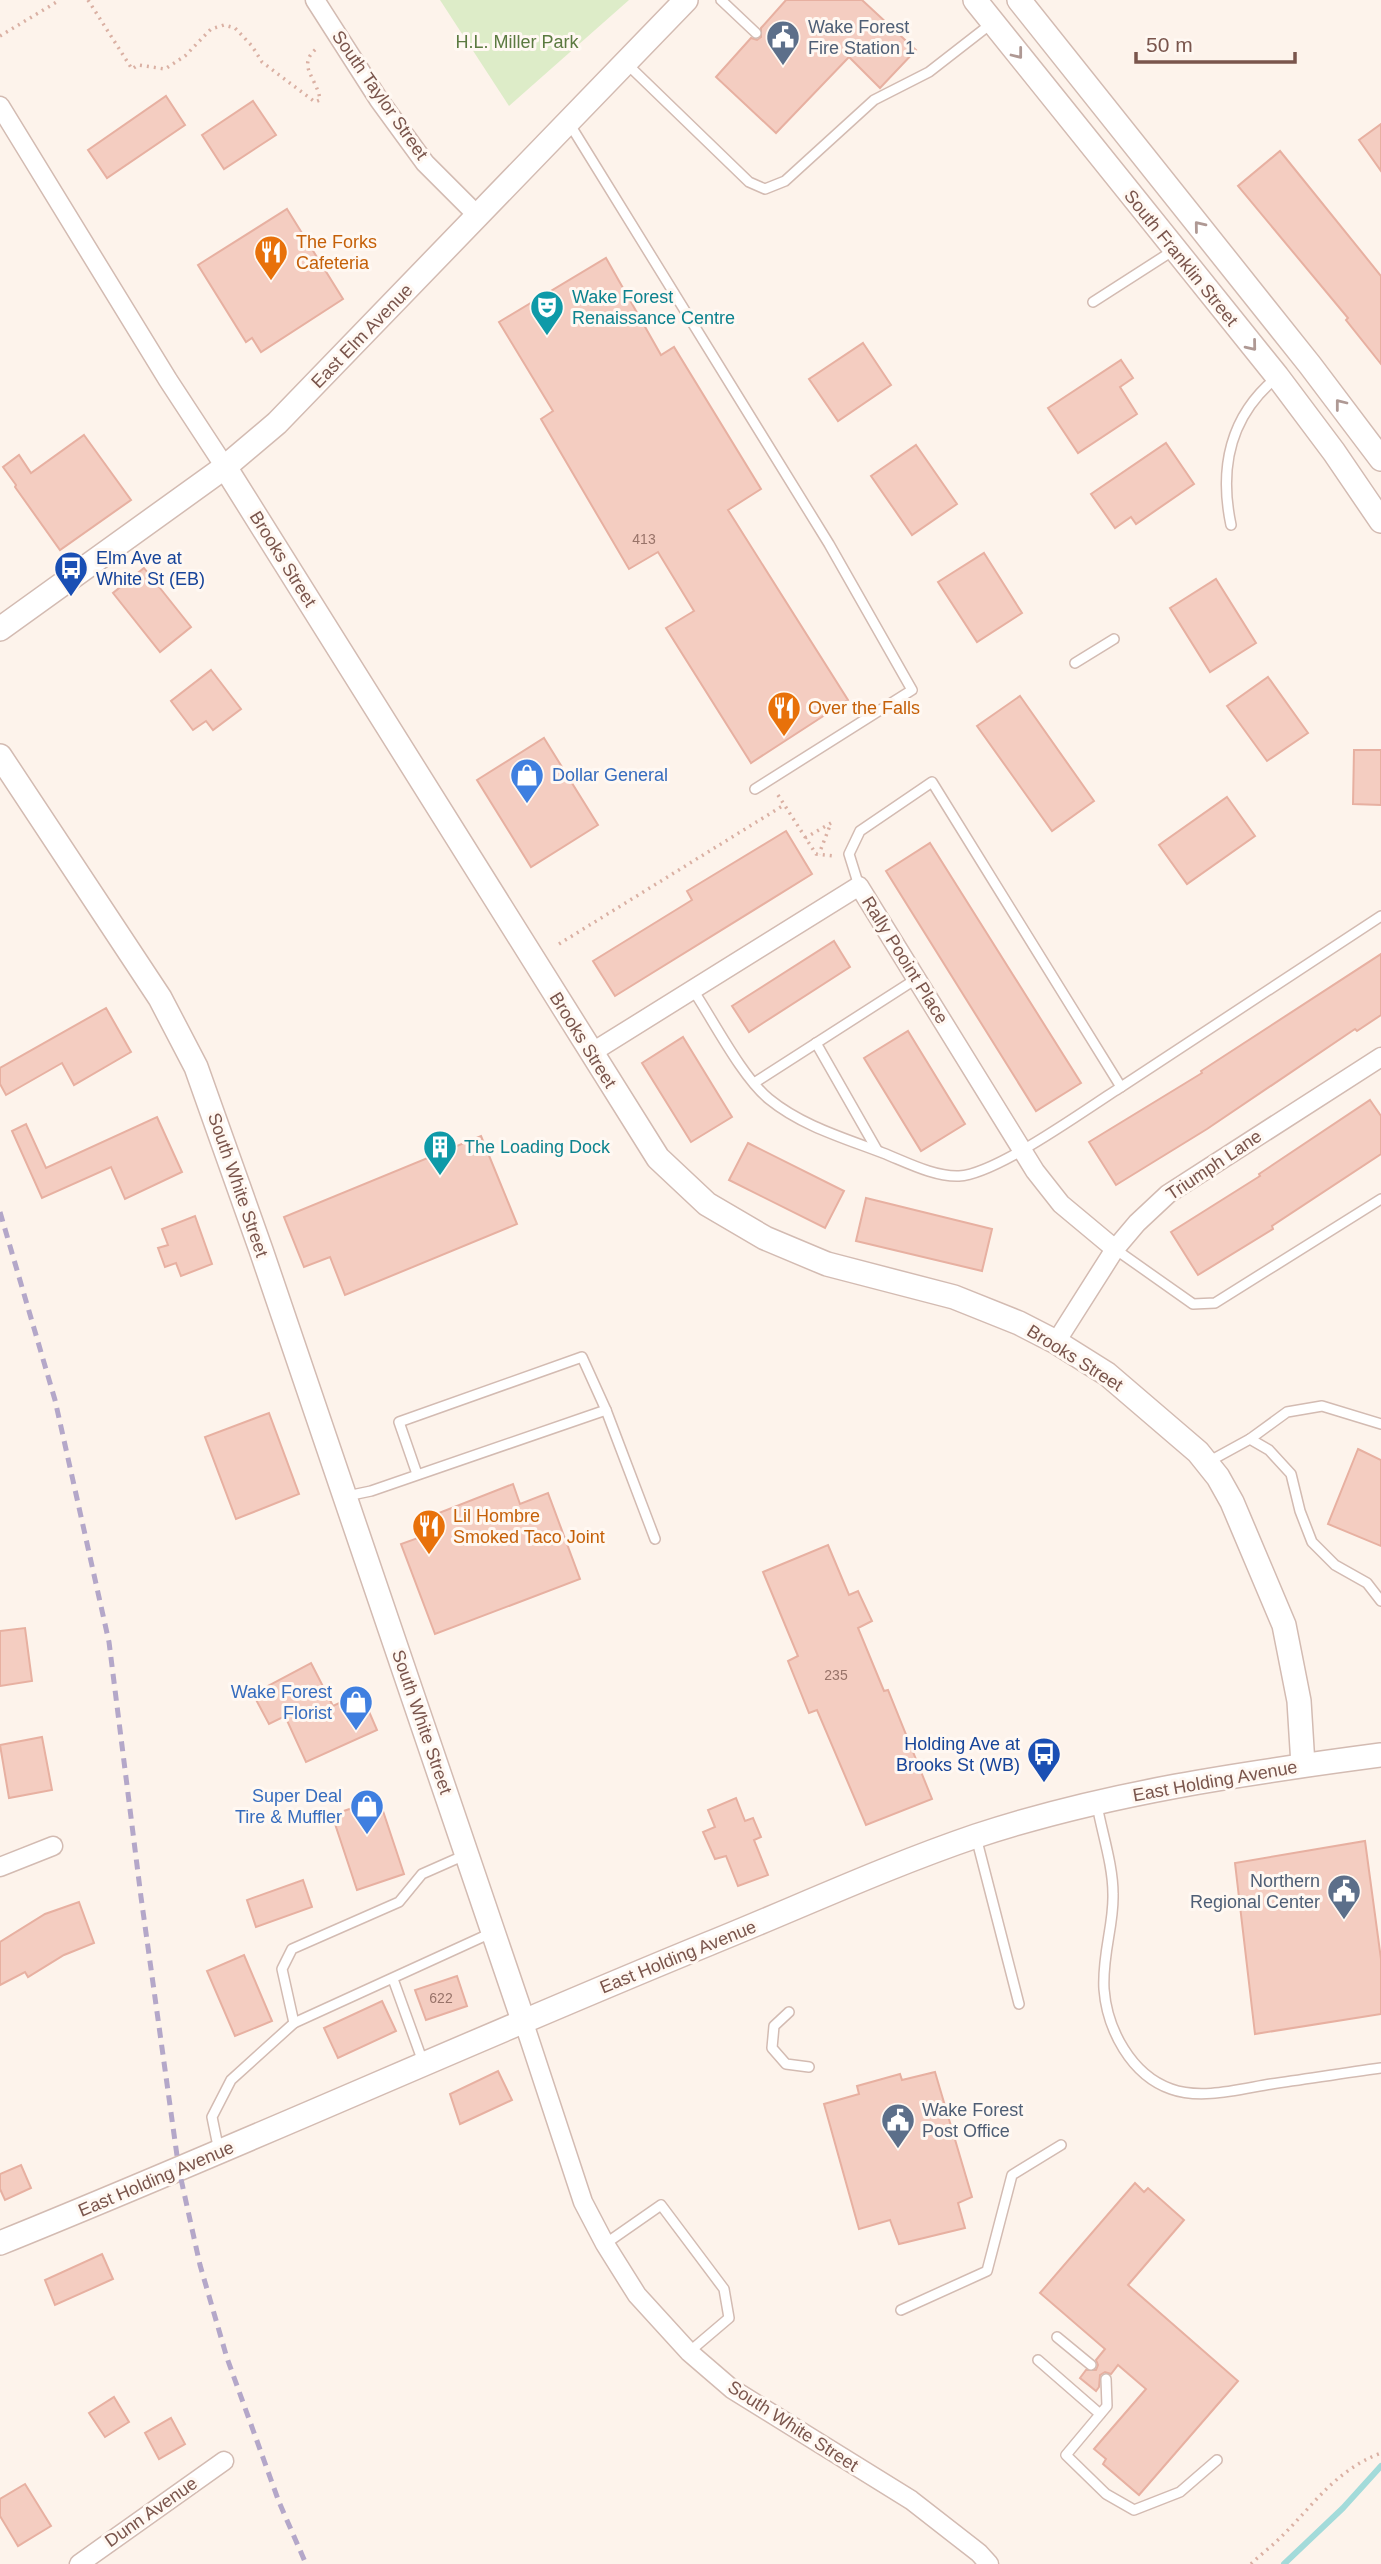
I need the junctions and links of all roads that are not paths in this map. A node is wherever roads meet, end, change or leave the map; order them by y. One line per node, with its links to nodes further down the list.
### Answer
1 (315, 0): 11 (street, South Taylor Street)
2 (686, 0): 8 (street, East Elm Avenue)
3 (721, 0): 7 (lane)
4 (975, 0): 6 (street, South Franklin Street)
5 (1019, 0): 15 (street, South Franklin Street, one-way to 5)
6 (993, 22): 8 (lane); 12 (street, South Franklin Street, one-way to 12)
7 (756, 33)
8 (627, 64): 10 (street, East Elm Avenue)
9 (0, 106): 16 (street, Brooks Street)
10 (569, 123): 11 (street, East Elm Avenue); 23 (lane)
11 (479, 216): 16 (street, East Elm Avenue)
12 (1174, 250): 13 (lane); 14 (street, South Franklin Street, one-way to 14)
13 (1093, 302)
14 (1277, 376): 17 (street, South Franklin Street); 18 (lane)
15 (1381, 459)
16 (225, 467): 19 (street, East Elm Avenue); 29 (street, Brooks Street)
17 (1381, 521)
18 (1231, 525)
19 (0, 629)
20 (1114, 639): 21 (lane)
21 (1075, 663)
22 (0, 756): 43 (street, South White Street)
23 (755, 789)
24 (859, 886): 26 (street, Rally Pooint Place); 27 (street, Rally Pooint Place); 32 (lane)
25 (1381, 916): 32 (lane)
26 (916, 979): 28 (lane); 34 (street, Rally Pooint Place)
27 (693, 990): 29 (street, Rally Pooint Place); 31 (lane)
28 (816, 1043): 31 (lane); 33 (lane)
29 (592, 1053): 37 (street, Brooks Street)
30 (1381, 1057): 36 (street, Triumph Lane)
31 (754, 1083): 33 (lane)
32 (1121, 1087): 34 (lane)
33 (877, 1150): 34 (lane)
34 (1020, 1150): 36 (street, Rally Pooint Place)
35 (1381, 1199): 36 (lane)
36 (1115, 1249): 37 (street, Triumph Lane)
37 (1056, 1342): 41 (street, Brooks Street)
38 (606, 1410): 42 (lane); 42 (lane); 44 (lane)
39 (1381, 1424): 40 (lane)
40 (1250, 1439): 41 (lane); 45 (lane)
41 (1208, 1462): 47 (street, Brooks Street)
42 (417, 1475): 43 (lane)
43 (345, 1496): 51 (street, South White Street)
44 (655, 1539)
45 (1381, 1601)
46 (1381, 1755): 47 (street, East Holding Avenue)
47 (1303, 1765): 48 (street, East Holding Avenue)
48 (1097, 1803): 49 (street, East Holding Avenue); 61 (lane)
49 (975, 1836): 55 (lane); 57 (street, East Holding Avenue)
50 (52, 1846): 52 (street)
51 (467, 1855): 53 (street, South White Street); 58 (lane)
52 (0, 1867)
53 (494, 1932): 54 (lane); 57 (street, South White Street)
54 (393, 1979): 58 (lane); 59 (lane)
55 (1019, 2004)
56 (789, 2012): 60 (lane)
57 (523, 2020): 59 (street, East Holding Avenue); 65 (street, South White Street)
58 (294, 2023): 63 (lane)
59 (424, 2064): 63 (street, East Holding Avenue)
60 (810, 2067)
61 (1381, 2068)
62 (1061, 2145): 66 (lane)
63 (220, 2153): 64 (street, East Holding Avenue)
64 (0, 2243)
65 (605, 2244): 68 (street, South White Street); 68 (lane)
66 (901, 2310)
67 (1058, 2337): 70 (lane)
68 (689, 2352): 76 (street, South White Street)
69 (1038, 2360): 72 (lane)
70 (1091, 2365)
71 (1106, 2379): 72 (lane)
72 (1100, 2414): 73 (lane)
73 (1217, 2460)
74 (223, 2461): 75 (street, Dunn Avenue)
75 (79, 2564)
76 (989, 2564)

